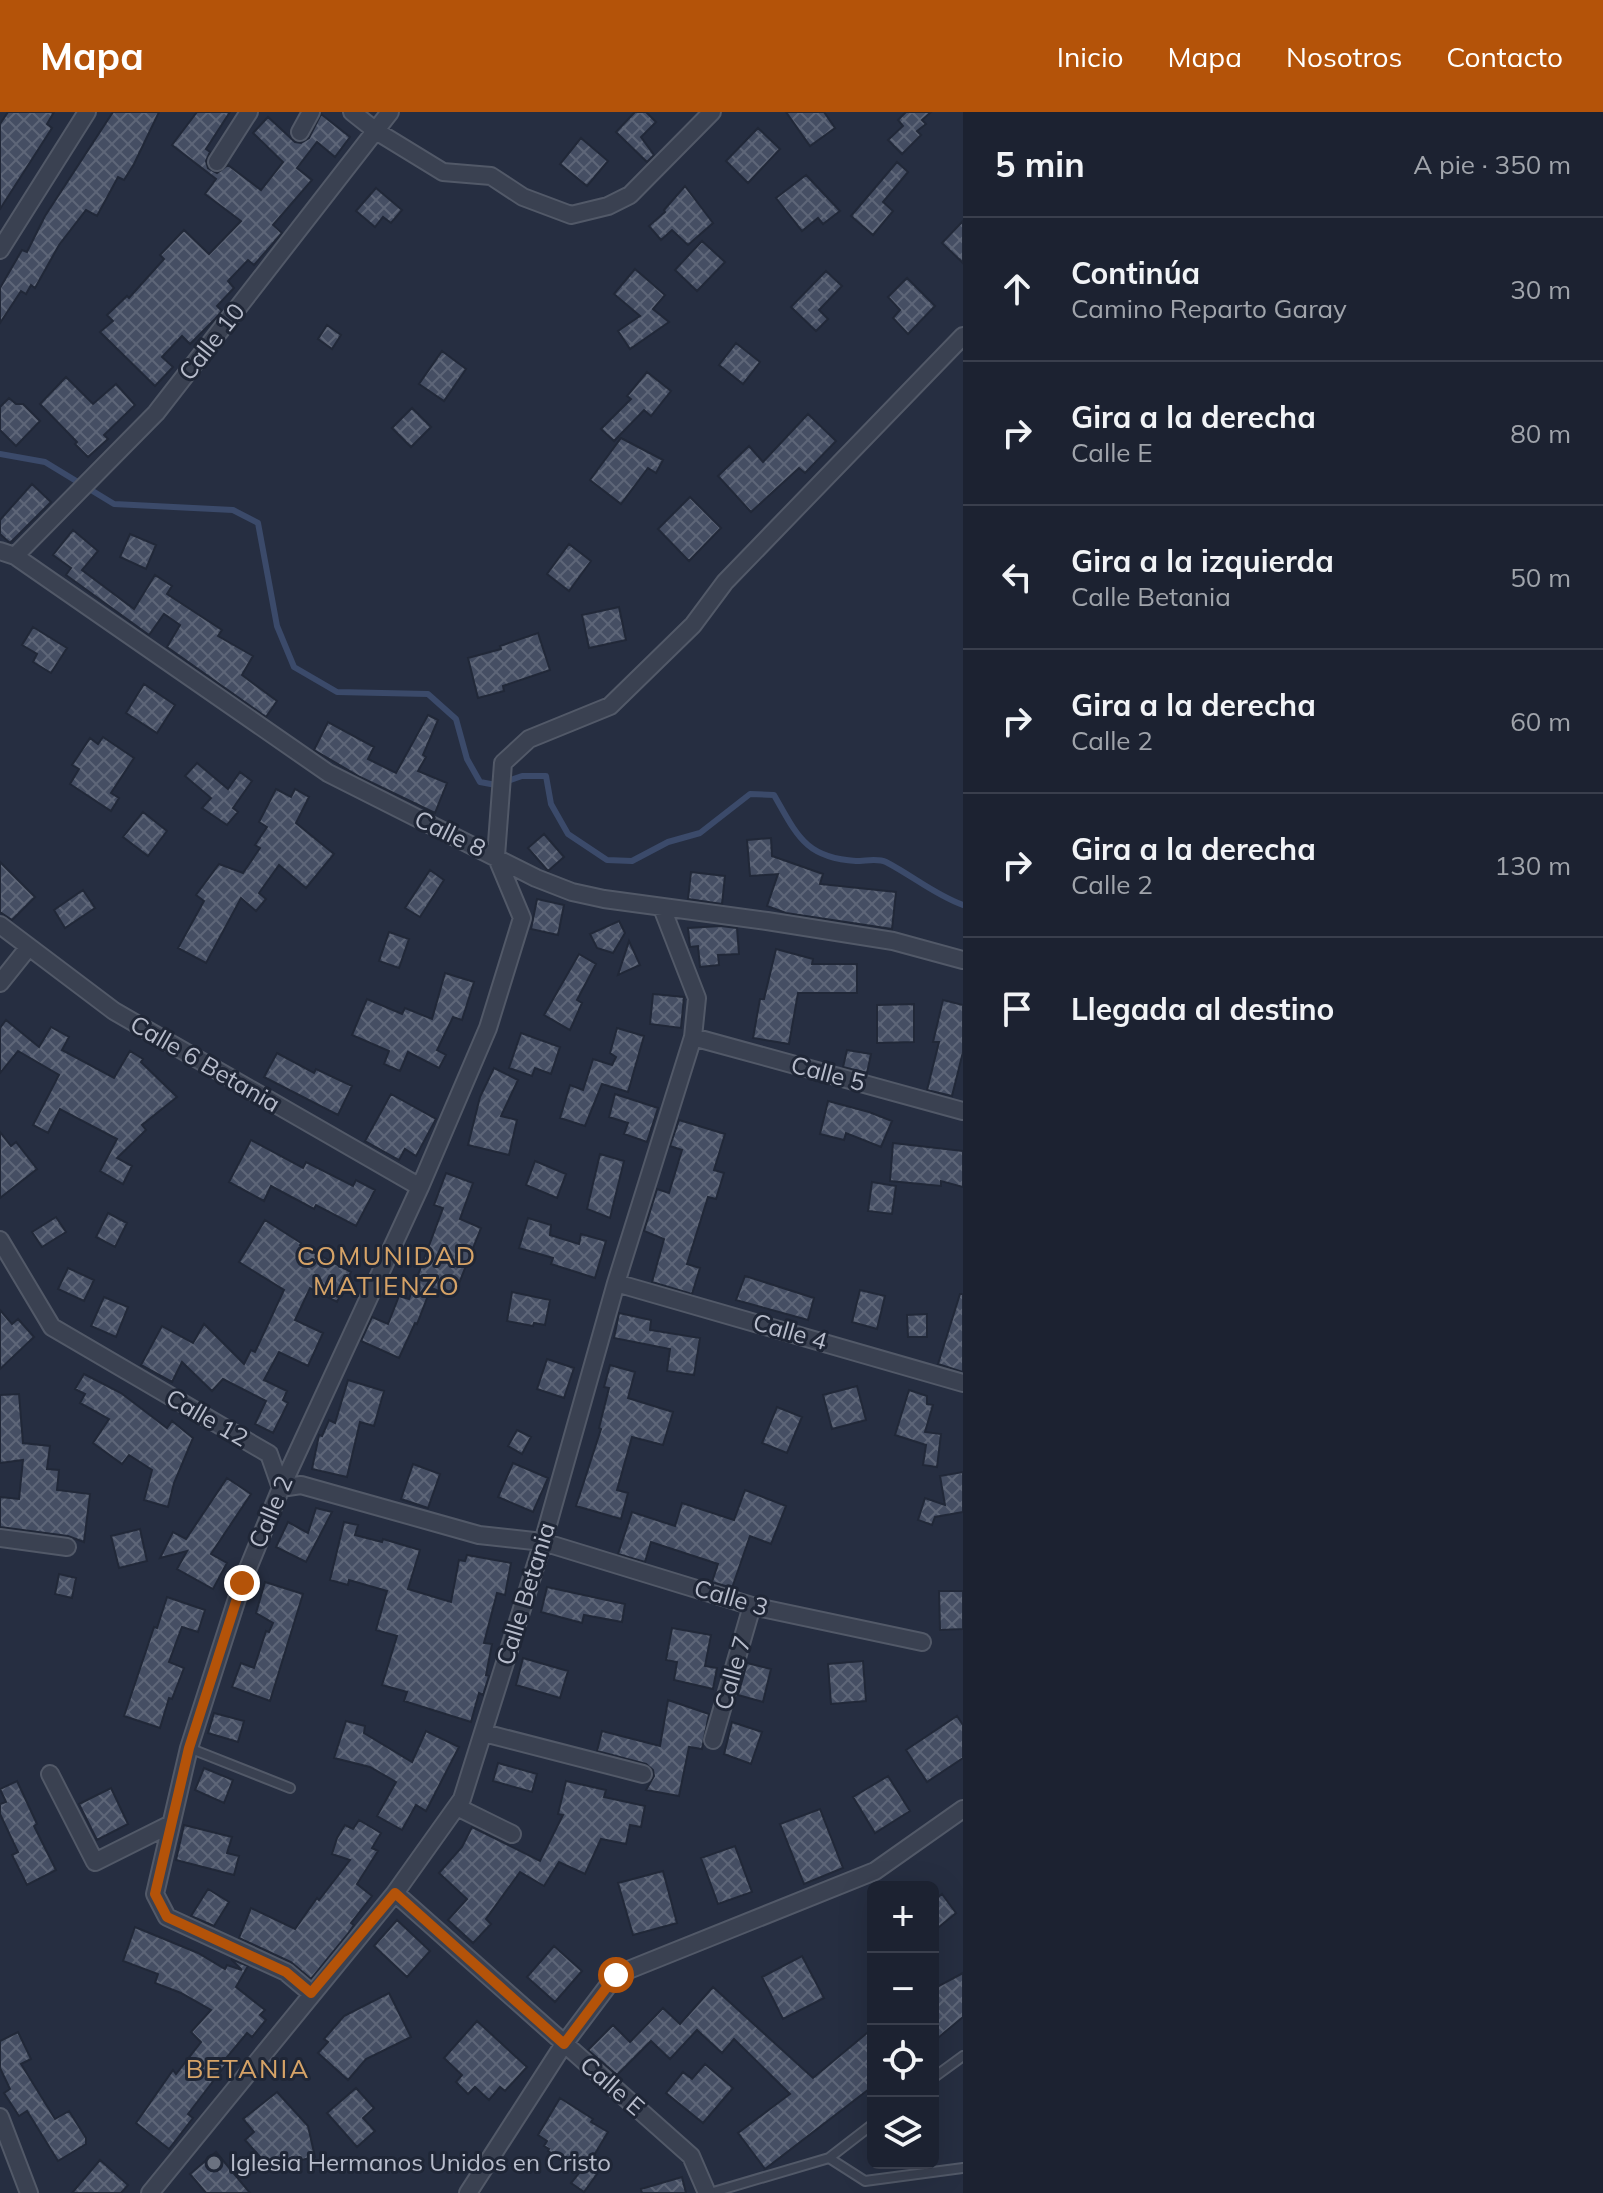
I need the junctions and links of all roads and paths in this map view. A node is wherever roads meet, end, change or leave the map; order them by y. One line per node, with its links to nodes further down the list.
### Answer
1 (87, 112): 10 (street)
2 (249, 112): 9 (street)
3 (311, 112): 8 (street)
4 (352, 112): 7 (street)
5 (390, 112): 7 (street, Calle 10)
6 (712, 112): 7 (street)
7 (376, 131): 12 (street, Calle 10)
8 (300, 132)
9 (217, 162)
10 (0, 250)
11 (963, 336): 13 (street)
12 (8, 553): 13 (street, Calle 8)
13 (496, 856): 14 (street, Calle 8); 21 (street, Calle 2)
14 (662, 908): 17 (street, Calle 8); 19 (street, Calle Betania)
15 (0, 925): 16 (street, Calle 6 Betania)
16 (28, 948): 18 (street); 21 (street, Calle 6 Betania)
17 (963, 960)
18 (0, 983)
19 (693, 1037): 20 (street, Calle 5); 23 (street, Calle Betania)
20 (963, 1111)
21 (420, 1187): 25 (street, Calle 2)
22 (0, 1240): 25 (street, Calle 12)
23 (616, 1283): 24 (street, Calle 4); 27 (street, Calle Betania)
24 (963, 1383)
25 (281, 1488): 27 (street); 33 (street, Calle 2)
26 (0, 1538): 28 (street)
27 (543, 1542): 29 (street, Calle 3); 31 (street, Calle Betania)
28 (67, 1547)
29 (752, 1606): 30 (street, Calle 3); 32 (street, Calle 7)
30 (922, 1642)
31 (484, 1733): 35 (street); 37 (street, Calle Betania)
32 (713, 1740)
33 (189, 1748): 36 (lane); 39 (street, Calle 2)
34 (50, 1774): 39 (street)
35 (643, 1774)
36 (290, 1788)
37 (457, 1807): 40 (street); 41 (street, Calle Betania)
38 (963, 1809): 43 (street)
39 (171, 1824): 42 (street, Calle 2)
40 (512, 1834)
41 (395, 1893): 42 (street, Calle Betania); 43 (street, Calle E)
42 (311, 1993): 51 (street, Calle Betania)
43 (564, 2044): 52 (street); 53 (street, Calle E)
44 (963, 2056): 45 (lane)
45 (939, 2074)
46 (0, 2117): 50 (street)
47 (867, 2129): 48 (lane)
48 (829, 2158): 49 (lane); 53 (lane)
49 (963, 2168)
50 (29, 2193)
51 (150, 2193)
52 (468, 2193)
53 (709, 2193)

